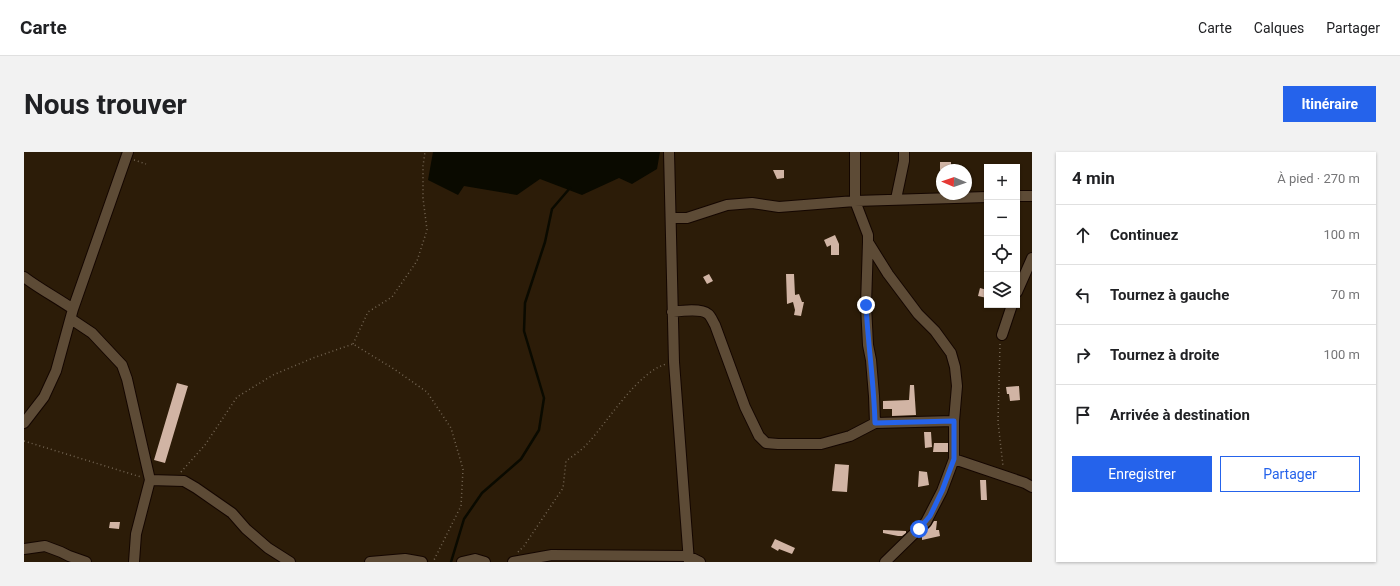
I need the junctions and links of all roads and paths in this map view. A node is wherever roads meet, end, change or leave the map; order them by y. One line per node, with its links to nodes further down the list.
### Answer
1 (425, 152): 21 (path)
2 (669, 152): 12 (street)
3 (855, 152): 11 (street)
4 (904, 152): 10 (street)
5 (127, 156): 6 (path); 19 (street)
6 (146, 164)
7 (1020, 196): 8 (street)
8 (1032, 196)
9 (984, 197): 10 (street)
10 (896, 199): 11 (street)
11 (855, 201): 12 (street); 13 (street)
12 (670, 218): 18 (street)
13 (868, 242): 23 (street); 24 (street)
14 (1032, 258): 16 (street)
15 (24, 277): 19 (street)
16 (1020, 285)
17 (1011, 308): 20 (street)
18 (672, 312): 22 (street); 24 (street)
19 (72, 314): 25 (street); 29 (street)
20 (1002, 335): 28 (path)
21 (353, 344): 30 (path); 40 (path)
22 (674, 362): 33 (path); 34 (street)
23 (954, 421): 24 (street); 27 (street)
24 (875, 423)
25 (24, 424)
26 (24, 441): 29 (path)
27 (954, 459): 28 (street); 44 (street)
28 (1004, 476): 31 (street)
29 (150, 480): 30 (street); 36 (street)
30 (173, 480): 37 (street)
31 (1030, 482)
32 (24, 549): 35 (street)
33 (513, 559): 34 (street)
34 (688, 559): 43 (street)
35 (86, 562)
36 (134, 562)
37 (290, 562)
38 (370, 562): 39 (street)
39 (422, 562)
40 (434, 562)
41 (462, 562): 42 (street)
42 (484, 562)
43 (700, 562)
44 (885, 562)

